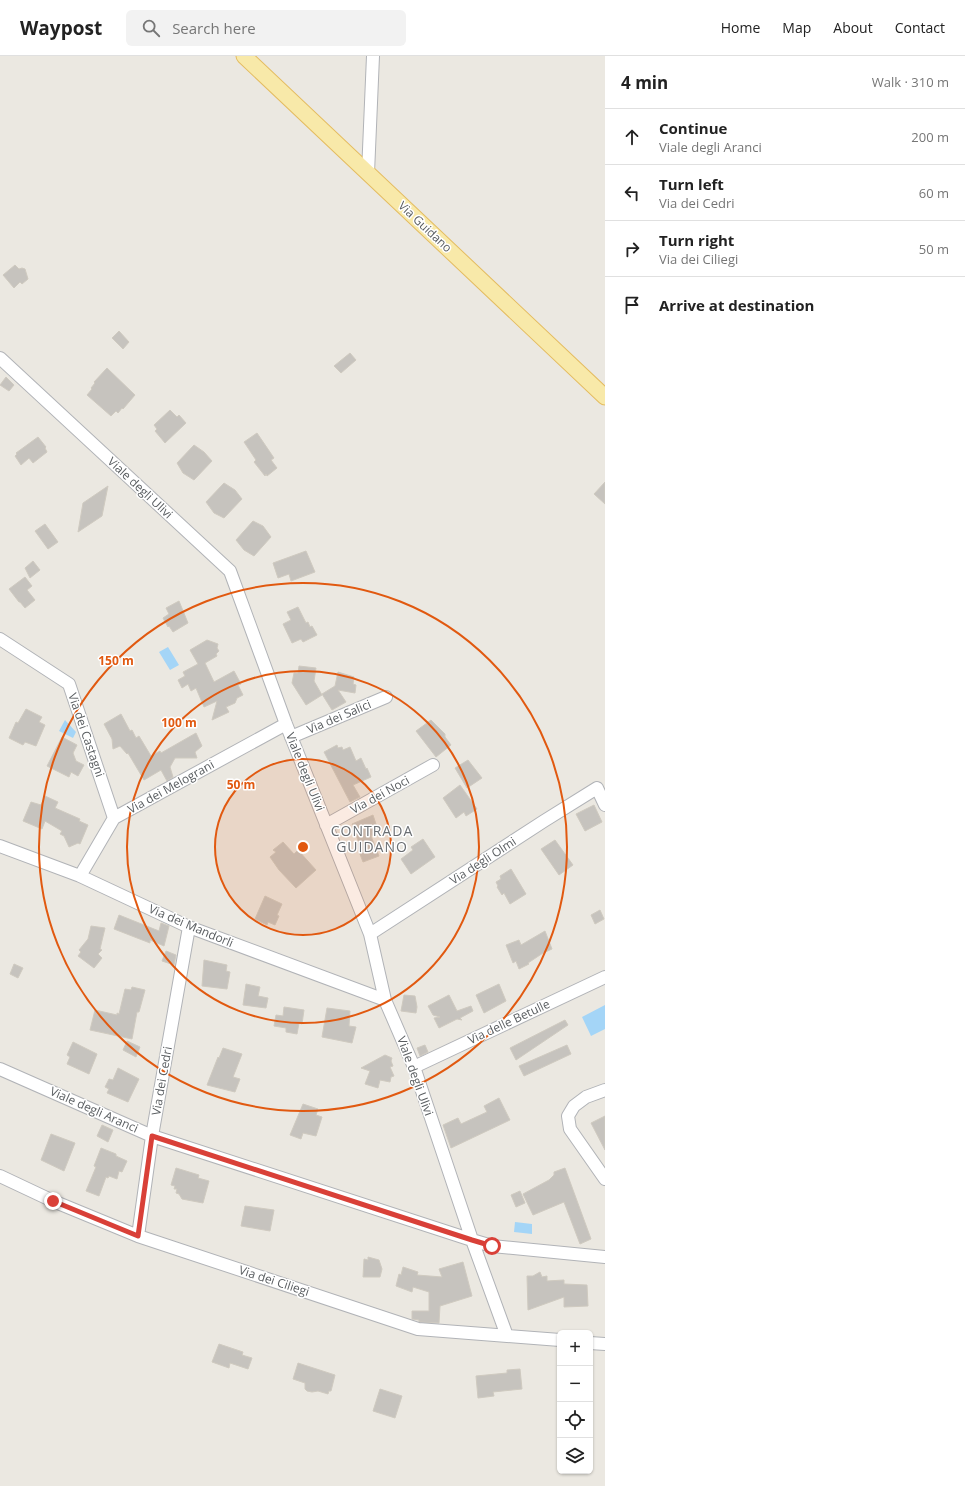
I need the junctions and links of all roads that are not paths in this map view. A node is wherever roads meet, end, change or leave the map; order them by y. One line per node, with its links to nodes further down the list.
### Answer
1 (244, 56): 3 (main road, Via Guidano)
2 (373, 56): 3 (street)
3 (368, 173): 5 (main road, Via Guidano)
4 (0, 358): 8 (street, Viale degli Ulivi)
5 (605, 397)
6 (0, 639): 12 (street, Via dei Castagni)
7 (386, 697): 9 (street, Via dei Salici)
8 (286, 724): 9 (street, Viale degli Ulivi); 12 (street, Via dei Melograni)
9 (291, 737): 13 (street, Viale degli Ulivi)
10 (433, 765): 13 (street, Via dei Noci)
11 (605, 804): 17 (street, Via degli Olmi)
12 (114, 818): 15 (street, Via dei Melograni)
13 (326, 825): 17 (street, Viale degli Ulivi)
14 (0, 846): 15 (street, Via dei Mandorli)
15 (80, 876): 16 (street, Via dei Mandorli)
16 (189, 927): 19 (street, Via dei Mandorli); 23 (street, Via dei Cedri)
17 (370, 934): 19 (street, Viale degli Ulivi)
18 (605, 977): 20 (street, Via delle Betulle)
19 (385, 1000): 20 (street, Viale degli Ulivi)
20 (414, 1067): 27 (street, Viale degli Ulivi)
21 (0, 1069): 23 (street, Viale degli Aranci)
22 (605, 1090): 25 (street)
23 (152, 1136): 26 (street, Via dei Cedri); 27 (street, Viale degli Aranci)
24 (0, 1176): 26 (street, Via dei Ciliegi)
25 (605, 1179)
26 (138, 1236): 29 (street, Via dei Ciliegi)
27 (472, 1240): 28 (street, Viale degli Aranci); 29 (street, Viale degli Ulivi)
28 (605, 1257)
29 (507, 1336): 30 (street, Via dei Ciliegi)
30 (557, 1340)
31 (593, 1343): 32 (street)
32 (605, 1344)

